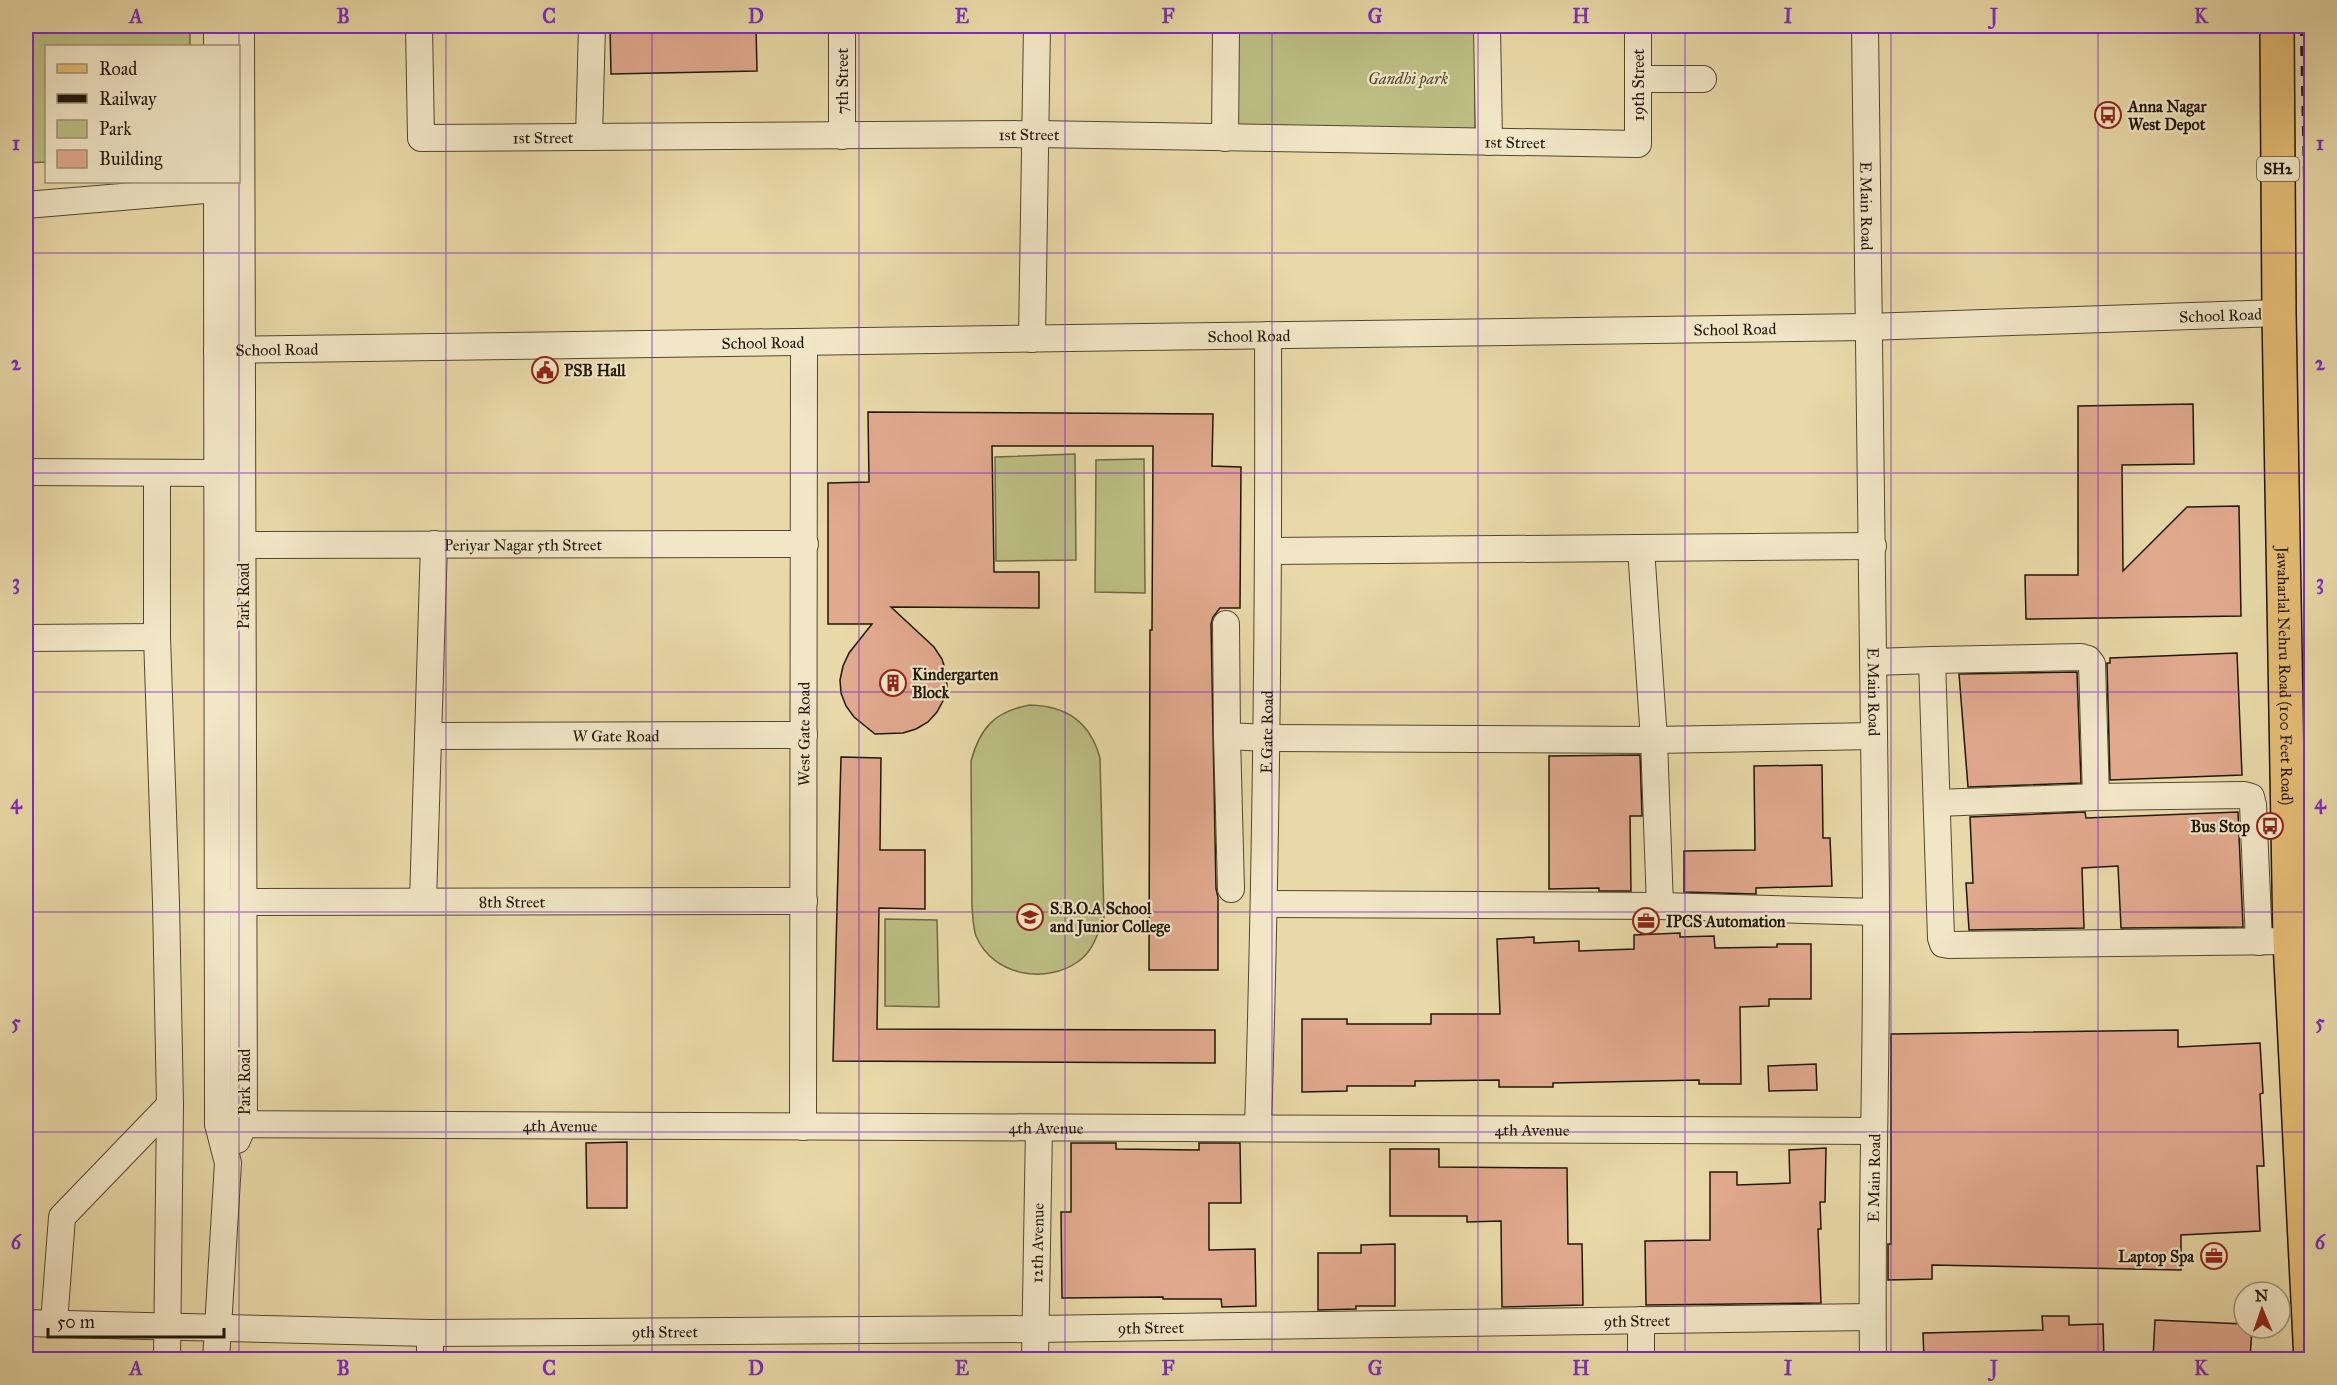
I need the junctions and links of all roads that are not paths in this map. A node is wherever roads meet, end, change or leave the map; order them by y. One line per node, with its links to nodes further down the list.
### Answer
1 (217, 26): 12 (street)
2 (241, 26): 13 (street, Park Road)
3 (419, 26): 18 (street, 1st Street)
4 (591, 26): 18 (street)
5 (842, 26): 17 (street, 7th Street)
6 (1037, 26): 16 (street)
7 (1226, 26): 19 (street)
8 (1487, 26): 20 (street)
9 (1638, 26): 14 (street, 19th Street)
10 (1865, 26): 26 (street, E Main Road)
11 (2277, 26): 25 (main road, Jawaharlal Nehru Road (100 Feet Road) / SH2)
12 (217, 45)
13 (240, 53)
14 (1638, 79): 15 (street); 21 (street, 19th Street)
15 (1703, 79)
16 (1036, 134): 17 (street, 1st Street); 19 (street, 1st Street); 28 (street)
17 (842, 136): 18 (street, 1st Street)
18 (589, 137)
19 (1225, 138): 20 (street, 1st Street)
20 (1489, 142): 21 (street, 1st Street)
21 (1638, 144)
22 (235, 183): 30 (street, Park Road)
23 (217, 185): 24 (street); 30 (street, Park Road)
24 (26, 205)
25 (2280, 313): 26 (street, School Road); 60 (main road, Jawaharlal Nehru Road (100 Feet Road) / SH2)
26 (1867, 327): 27 (street, School Road); 37 (street, E Main Road)
27 (1268, 335): 28 (street, School Road); 39 (street, E Gate Road)
28 (1032, 339): 29 (street, School Road)
29 (804, 342): 30 (street, School Road); 35 (street, West Gate Road)
30 (229, 350): 32 (street, Park Road); 36 (street, Park Road)
31 (26, 472): 33 (street)
32 (218, 473): 33 (street); 36 (street, Park Road)
33 (157, 474): 42 (street)
34 (434, 544): 35 (street, Periyar Nagar 5th Street); 36 (street, Periyar Nagar 5th Street); 46 (street)
35 (805, 544): 45 (street, West Gate Road)
36 (230, 545): 55 (street, Park Road)
37 (1873, 546): 38 (street); 44 (street, E Main Road)
38 (1641, 548): 39 (street); 50 (street)
39 (1269, 551): 49 (street, E Gate Road)
40 (1226, 624): 47 (street)
41 (26, 638): 42 (street)
42 (157, 638): 61 (street)
43 (1932, 660): 44 (street); 51 (street); 52 (street)
44 (1874, 662): 48 (street, E Main Road)
45 (804, 735): 46 (street, W Gate Road); 54 (street, West Gate Road)
46 (428, 736): 56 (street)
47 (1227, 736): 49 (street); 53 (street)
48 (1874, 736): 50 (street); 59 (street, E Main Road)
49 (1267, 738): 50 (street); 57 (street, E Gate Road)
50 (1654, 740): 58 (street)
51 (2096, 797): 52 (street); 60 (street)
52 (1937, 804): 60 (street)
53 (1232, 889)
54 (804, 901): 56 (street, 8th Street); 64 (street, West Gate Road)
55 (230, 902): 56 (street, 8th Street); 62 (street, Park Road); 63 (street, Park Road)
56 (423, 902)
57 (1265, 904): 58 (street); 66 (street, E Gate Road)
58 (1660, 906): 59 (street)
59 (1876, 912): 67 (street, E Main Road)
60 (2275, 941): 83 (main road, Jawaharlal Nehru Road (100 Feet Road) / SH2)
61 (170, 1106): 72 (street); 73 (street)
62 (218, 1124): 63 (street, 4th Avenue); 68 (street, Park Road)
63 (244, 1124): 64 (street, 4th Avenue); 68 (street, Park Road)
64 (803, 1127): 65 (street, 4th Avenue)
65 (1039, 1128): 66 (street, 4th Avenue); 75 (street, 12th Avenue)
66 (1258, 1128): 67 (street, 4th Avenue)
67 (1874, 1131): 69 (street, E Main Road)
68 (228, 1163): 74 (street, Park Road)
69 (1872, 1317): 70 (street, 9th Street); 82 (street, E Main Road)
70 (1641, 1320): 75 (street, 9th Street); 81 (street)
71 (26, 1323): 72 (street, 9th Street)
72 (54, 1323): 73 (street, 9th Street)
73 (166, 1325): 74 (street, 9th Street); 77 (street)
74 (217, 1326): 76 (street, 9th Street); 78 (street, Park Road)
75 (1035, 1329): 76 (street, 9th Street); 80 (street, 12th Avenue)
76 (430, 1333): 79 (street)
77 (167, 1359)
78 (216, 1359)
79 (430, 1359)
80 (1035, 1359)
81 (1641, 1359)
82 (1873, 1359)
83 (2311, 1359)

